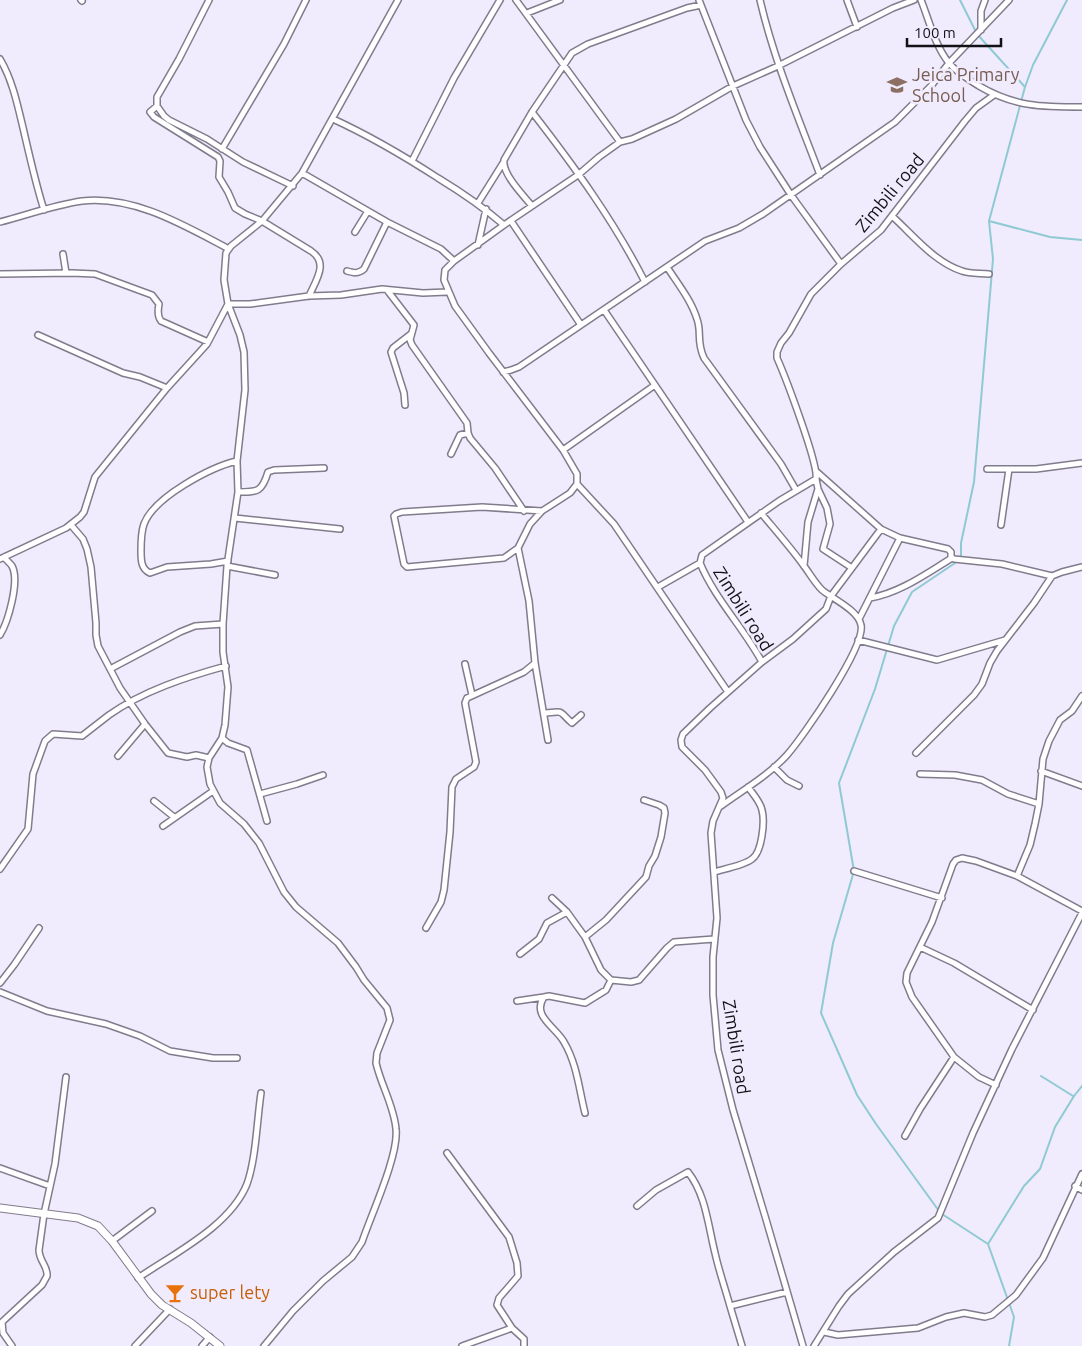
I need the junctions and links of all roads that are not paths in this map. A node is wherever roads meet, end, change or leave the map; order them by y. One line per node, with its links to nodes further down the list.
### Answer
1 (209, 0): 23 (street)
2 (306, 0): 28 (street)
3 (398, 0): 26 (street)
4 (500, 0): 29 (street)
5 (516, 0): 14 (street)
6 (560, 0): 14 (street)
7 (760, 0): 20 (street)
8 (847, 0): 15 (street)
9 (914, 0): 15 (street)
10 (921, 0): 18 (street)
11 (985, 0): 16 (street)
12 (1009, 0): 16 (street)
13 (700, 2): 19 (street); 21 (street)
14 (526, 14): 19 (street)
15 (857, 27): 20 (street)
16 (981, 30): 18 (street)
17 (0, 58): 39 (street)
18 (949, 63): 22 (street); 33 (street)
19 (564, 64): 25 (street); 27 (street)
20 (778, 66): 21 (street); 33 (street)
21 (733, 86): 27 (street); 35 (street)
22 (994, 95): 24 (street); 41 (street, Zimbili road)
23 (157, 106): 28 (street); 42 (street)
24 (1082, 107)
25 (532, 112): 30 (street); 32 (street)
26 (333, 119): 29 (street); 31 (street)
27 (620, 142): 32 (street)
28 (222, 149): 34 (street)
29 (412, 161): 36 (street)
30 (503, 162): 36 (street); 37 (street)
31 (302, 172): 34 (street); 40 (street)
32 (578, 175): 37 (street); 58 (street)
33 (820, 175): 35 (street)
34 (292, 186): 42 (street)
35 (791, 195): 52 (street); 53 (street)
36 (478, 203): 38 (street)
37 (532, 206): 45 (street)
38 (486, 209): 46 (street); 48 (street)
39 (44, 210): 43 (street); 49 (street)
40 (368, 212): 44 (street); 47 (street)
41 (892, 216): 52 (street, Zimbili road); 57 (street)
42 (262, 221): 49 (street); 61 (street)
43 (0, 222)
44 (387, 222): 51 (street); 54 (street)
45 (511, 222): 46 (street); 64 (street)
46 (504, 225): 48 (street)
47 (355, 232)
48 (478, 245): 51 (street)
49 (229, 249): 62 (street)
50 (63, 254): 55 (street)
51 (454, 261): 60 (street)
52 (841, 264): 80 (street, Zimbili road)
53 (667, 267): 58 (street); 84 (street)
54 (347, 271)
55 (66, 273): 56 (street); 67 (street)
56 (0, 274)
57 (988, 274)
58 (645, 282): 63 (street)
59 (387, 290): 60 (street); 61 (street); 65 (street)
60 (447, 292): 68 (street)
61 (309, 296): 62 (street)
62 (228, 304): 67 (street); 75 (street)
63 (604, 310): 64 (street); 69 (street)
64 (581, 325): 68 (street)
65 (412, 334): 71 (street); 72 (street)
66 (38, 335): 70 (street)
67 (208, 342): 70 (street)
68 (502, 372): 73 (street)
69 (655, 385): 73 (street); 90 (street)
70 (167, 388): 91 (street)
71 (405, 405)
72 (468, 433): 74 (street); 86 (street)
73 (563, 450): 82 (street)
74 (451, 454)
75 (237, 461): 85 (street); 100 (street)
76 (1082, 463): 79 (street)
77 (324, 468): 85 (street)
78 (987, 469): 79 (street)
79 (1009, 469): 92 (street)
80 (817, 472): 81 (street, Zimbili road); 94 (street)
81 (816, 479): 83 (street); 84 (street, Zimbili road)
82 (577, 484): 87 (street); 106 (street)
83 (818, 489): 101 (street); 103 (street)
84 (796, 490): 88 (street, Zimbili road)
85 (238, 492): 89 (street)
86 (524, 511): 87 (street); 96 (street)
87 (542, 511): 96 (street)
88 (761, 513): 90 (street, Zimbili road); 101 (street)
89 (235, 518): 93 (street); 100 (street)
90 (748, 522): 99 (street, Zimbili road)
91 (71, 525): 97 (street); 122 (street)
92 (1001, 525)
93 (340, 529)
94 (881, 529): 95 (street); 103 (street)
95 (900, 538): 98 (street); 108 (street)
96 (518, 548): 115 (street)
97 (2, 558): 111 (street)
98 (952, 558): 105 (street); 108 (street)
99 (700, 562): 106 (street); 114 (street, Zimbili road)
100 (228, 564): 104 (street); 110 (street)
101 (804, 566): 107 (street)
102 (1082, 567): 105 (street)
103 (852, 568): 107 (street)
104 (275, 575)
105 (1052, 576): 113 (street)
106 (658, 587): 119 (street)
107 (831, 596): 109 (street); 114 (street)
108 (870, 598): 109 (street)
109 (859, 619): 112 (street)
110 (223, 624): 117 (street); 118 (street)
111 (0, 636)
112 (858, 640): 113 (street); 131 (street)
113 (1006, 640): 128 (street)
114 (762, 662): 119 (street, Zimbili road)
115 (535, 663): 120 (street); 123 (street)
116 (465, 664): 120 (street)
117 (226, 666): 122 (street); 126 (street)
118 (112, 668)
119 (728, 692): 143 (street, Zimbili road)
120 (472, 695): 156 (street)
121 (1082, 696): 132 (street)
122 (129, 703): 125 (street); 147 (street)
123 (544, 713): 124 (street); 127 (street)
124 (581, 715)
125 (145, 724): 129 (street); 130 (street)
126 (222, 738): 130 (street); 139 (street)
127 (548, 740)
128 (916, 753)
129 (118, 756)
130 (209, 758): 138 (street)
131 (774, 768): 135 (street); 137 (street)
132 (1041, 771): 136 (street); 142 (street)
133 (920, 774): 142 (street)
134 (323, 775): 139 (street)
135 (799, 786)
136 (1082, 786)
137 (748, 787): 143 (street); 149 (street)
138 (213, 791): 144 (street); 196 (street)
139 (260, 794): 145 (street)
140 (644, 800): 157 (street)
141 (154, 801): 144 (street)
142 (1039, 804): 150 (street)
143 (721, 806): 149 (street, Zimbili road)
144 (174, 817): 146 (street)
145 (267, 821)
146 (163, 826)
147 (0, 869)
148 (854, 871): 152 (street)
149 (714, 872): 158 (street, Zimbili road)
150 (1017, 876): 152 (street); 154 (street)
151 (552, 898): 153 (street)
152 (942, 898): 159 (street)
153 (567, 912): 157 (street); 160 (street)
154 (1082, 912): 166 (street)
155 (39, 928): 162 (street)
156 (426, 928)
157 (585, 936): 161 (street)
158 (714, 939): 161 (street); 186 (street, Zimbili road)
159 (920, 947): 166 (street); 167 (street)
160 (520, 954)
161 (611, 980): 164 (street)
162 (0, 982)
163 (0, 992): 168 (street)
164 (544, 997): 165 (street); 172 (street)
165 (517, 1001)
166 (1033, 1010): 170 (street)
167 (954, 1057): 170 (street); 173 (street)
168 (237, 1058)
169 (66, 1077): 177 (street)
170 (996, 1084): 190 (street)
171 (261, 1093): 185 (street)
172 (585, 1113)
173 (905, 1136)
174 (447, 1153): 189 (street)
175 (0, 1168): 177 (street)
176 (1082, 1174): 178 (street)
177 (50, 1186): 183 (street)
178 (1075, 1186): 179 (street); 190 (street)
179 (1082, 1190)
180 (637, 1206): 187 (street)
181 (0, 1208): 183 (street)
182 (152, 1211): 184 (street)
183 (44, 1214): 184 (street); 192 (street)
184 (112, 1241): 185 (street)
185 (138, 1278): 188 (street)
186 (787, 1292): 187 (street); 200 (street, Zimbili road)
187 (730, 1306): 199 (street)
188 (170, 1310): 191 (street); 193 (street)
189 (512, 1328): 197 (street); 198 (street)
190 (824, 1332): 201 (street)
191 (210, 1337): 194 (street); 195 (street)
192 (12, 1346)
193 (135, 1346)
194 (202, 1346)
195 (220, 1346)
196 (264, 1346)
197 (462, 1346)
198 (524, 1346)
199 (742, 1346)
200 (803, 1346)
201 (814, 1346)

